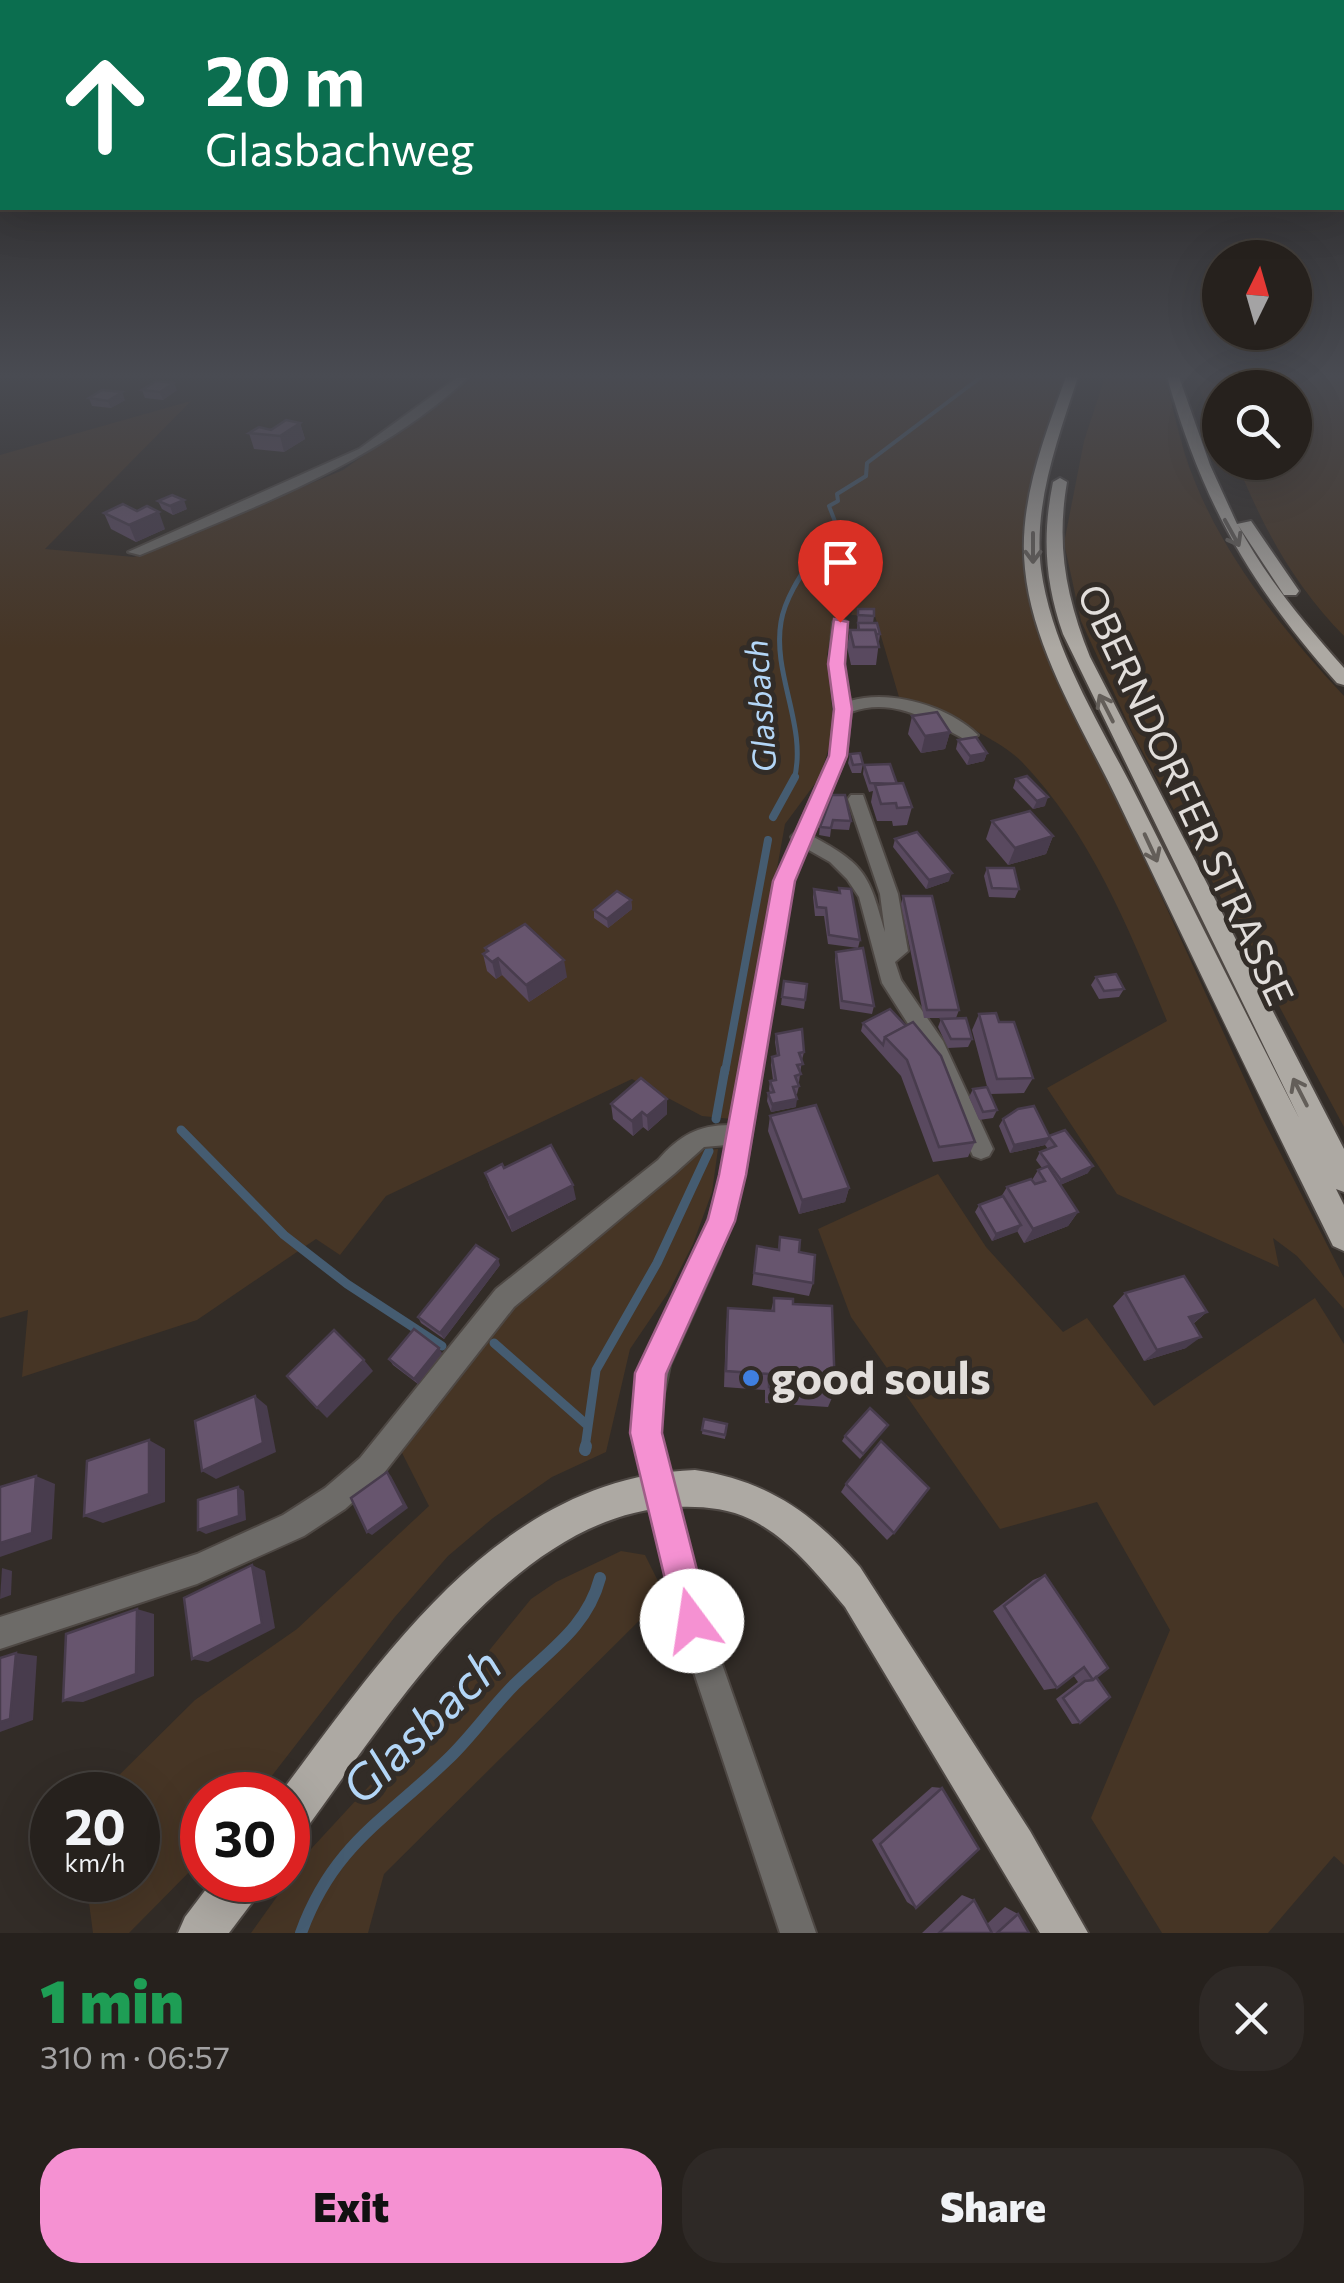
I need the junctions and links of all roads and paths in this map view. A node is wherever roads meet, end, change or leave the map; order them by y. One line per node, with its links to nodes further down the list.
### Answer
1 (328, 467): 6 (street)
2 (1047, 467): 18 (main road, OBERNDORFER STRASSE, one-way to 18)
3 (1200, 467): 9 (main road, one-way to 9)
4 (1217, 467): 8 (main road)
5 (1063, 471): 17 (main road, OBERNDORFER STRASSE, one-way to 5)
6 (135, 552)
7 (840, 622): 10 (street)
8 (1344, 656)
9 (1344, 679)
10 (843, 709): 11 (street); 13 (street)
11 (970, 735)
12 (856, 799): 14 (street)
13 (800, 838): 14 (street); 15 (street)
14 (884, 959): 16 (street)
15 (739, 1135): 19 (street); 20 (street)
16 (981, 1149)
17 (1344, 1179)
18 (1344, 1236)
19 (659, 1490): 21 (main road); 24 (street); 25 (main road)
20 (0, 1633)
21 (310, 1790)
22 (224, 1902): 23 (main road)
23 (201, 1933)
24 (798, 1933)
25 (1065, 1933)

